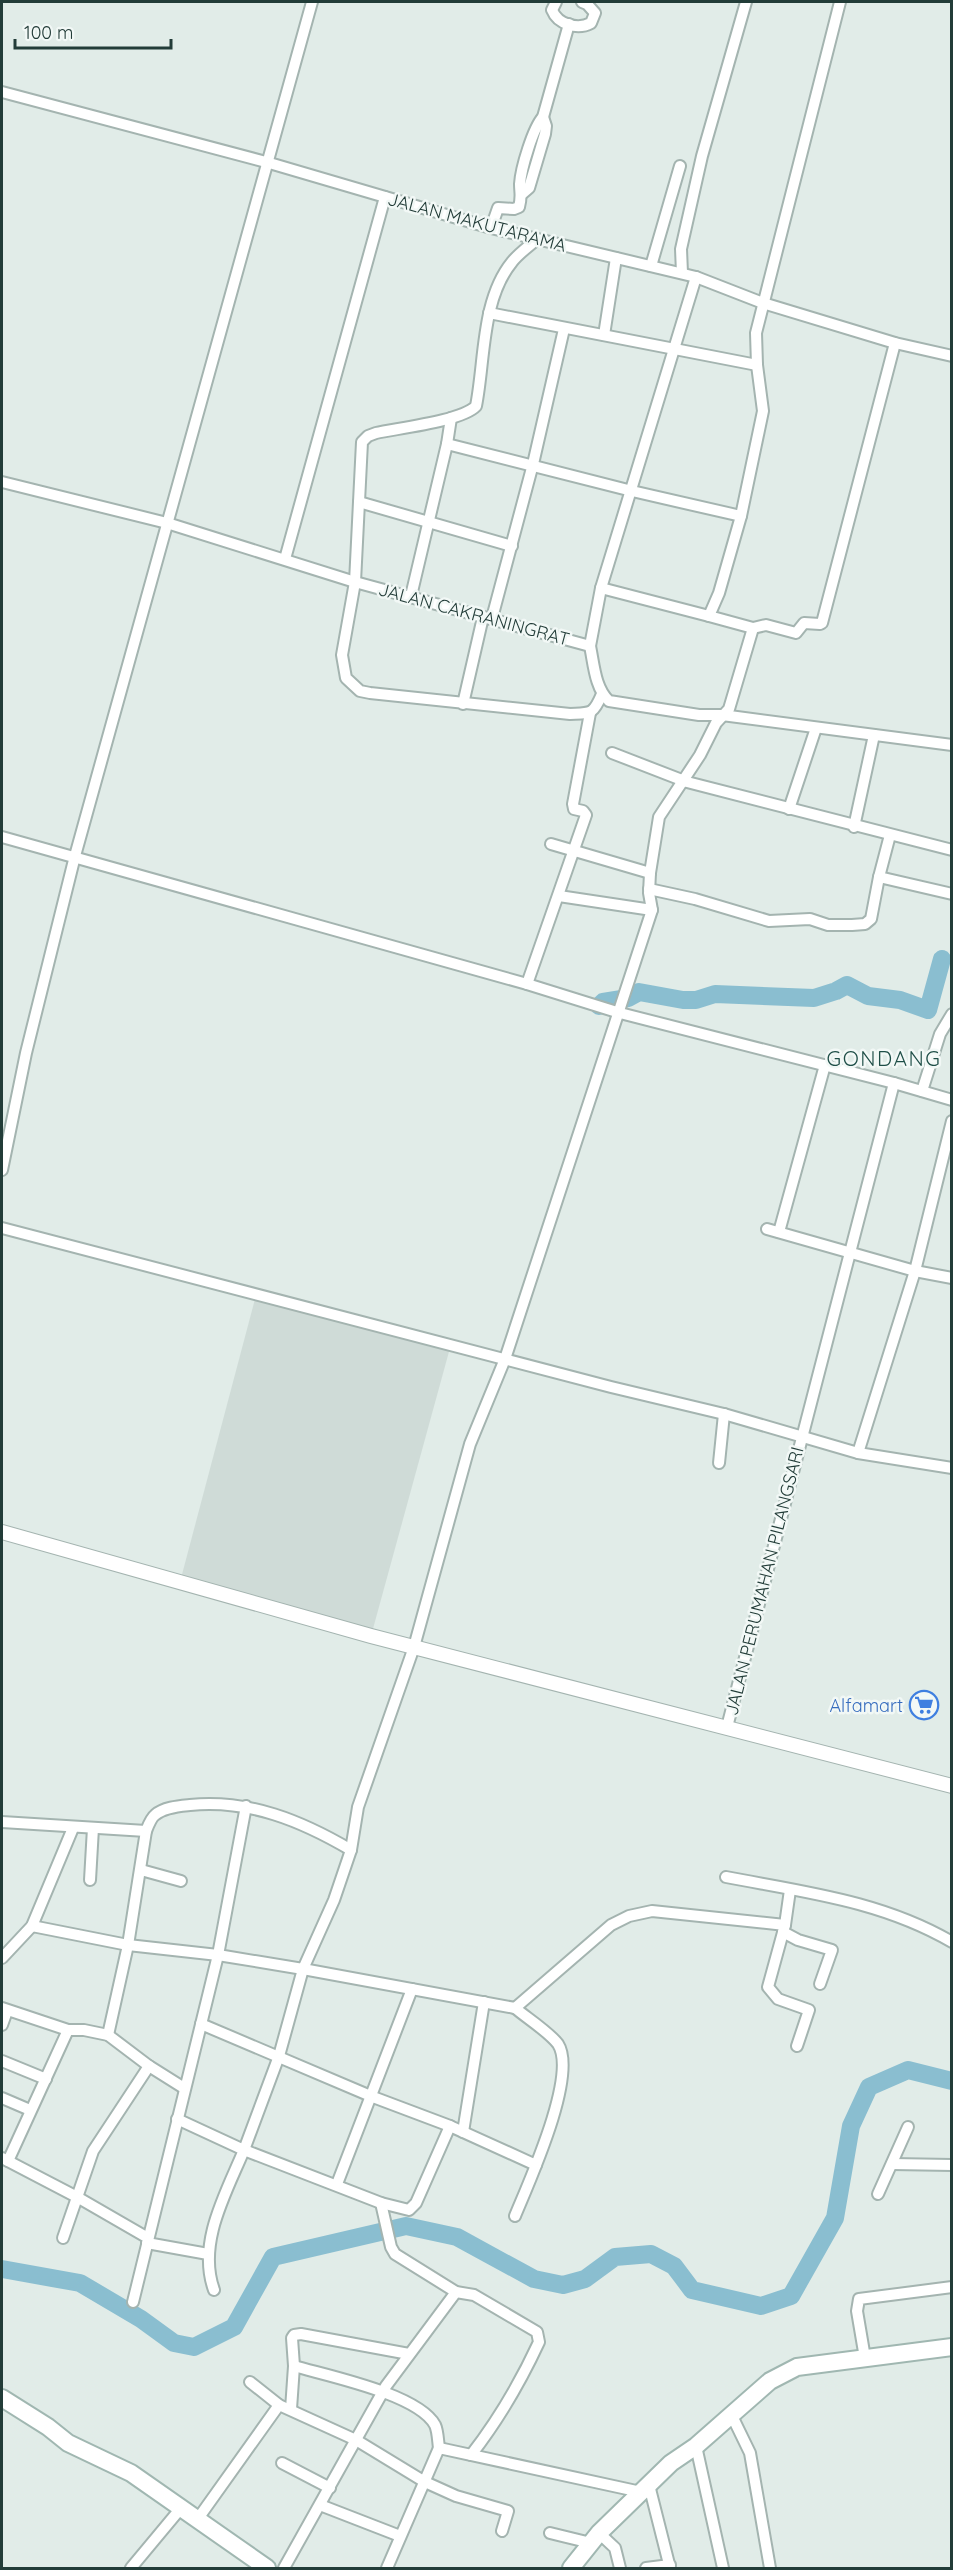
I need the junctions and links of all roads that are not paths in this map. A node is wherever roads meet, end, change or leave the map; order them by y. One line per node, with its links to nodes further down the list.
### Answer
1 (312, 2): 8 (street)
2 (556, 2): 6 (street)
3 (582, 2): 6 (street)
4 (746, 2): 15 (street)
5 (840, 2): 17 (street)
6 (569, 24): 11 (street)
7 (2, 92): 8 (street, JALAN MAKUTARAMA)
8 (266, 162): 10 (street, JALAN MAKUTARAMA); 32 (street)
9 (680, 166): 14 (street)
10 (385, 197): 11 (street, JALAN MAKUTARAMA); 35 (street)
11 (491, 228): 12 (street, JALAN MAKUTARAMA)
12 (536, 240): 13 (street, JALAN MAKUTARAMA); 18 (street)
13 (616, 258): 14 (street, JALAN MAKUTARAMA); 20 (street)
14 (651, 266): 15 (street, JALAN MAKUTARAMA)
15 (682, 273): 16 (street, JALAN MAKUTARAMA)
16 (696, 277): 17 (street, JALAN MAKUTARAMA); 22 (street)
17 (763, 303): 21 (street, JALAN MAKUTARAMA); 24 (street)
18 (489, 313): 19 (street); 25 (street)
19 (564, 328): 20 (street); 27 (street)
20 (604, 335): 22 (street)
21 (896, 343): 23 (street, JALAN MAKUTARAMA); 41 (street)
22 (675, 349): 24 (street); 29 (street)
23 (951, 356)
24 (757, 365): 31 (street)
25 (451, 418): 26 (street); 30 (street)
26 (447, 444): 27 (street); 33 (street)
27 (533, 464): 29 (street); 34 (street)
28 (2, 482): 32 (street, JALAN CAKRANINGRAT)
29 (632, 491): 31 (street); 37 (street)
30 (359, 502): 33 (street); 36 (street)
31 (741, 516): 39 (street)
32 (167, 523): 35 (street, JALAN CAKRANINGRAT); 59 (street)
33 (428, 524): 34 (street); 38 (street)
34 (512, 546): 40 (street)
35 (285, 559): 36 (street, JALAN CAKRANINGRAT)
36 (355, 582): 38 (street, JALAN CAKRANINGRAT); 44 (street)
37 (601, 588): 39 (street); 42 (street)
38 (411, 596): 40 (street, JALAN CAKRANINGRAT)
39 (709, 616): 41 (street)
40 (488, 617): 42 (street, JALAN CAKRANINGRAT); 44 (street)
41 (753, 628): 46 (street)
42 (590, 646): 43 (street, JALAN CAKRANINGRAT)
43 (602, 694): 45 (street); 46 (street)
44 (463, 704): 45 (street)
45 (590, 713): 58 (street)
46 (722, 715): 47 (street); 51 (street)
47 (816, 728): 48 (street); 52 (street)
48 (874, 735): 49 (street); 53 (street)
49 (951, 745)
50 (612, 753): 51 (street)
51 (682, 780): 52 (street); 60 (street)
52 (789, 809): 53 (street)
53 (854, 826): 54 (street)
54 (890, 835): 57 (street); 61 (street)
55 (2, 837): 59 (street)
56 (551, 844): 58 (street)
57 (951, 850)
58 (573, 851): 60 (street); 64 (street)
59 (75, 856): 66 (street); 74 (street)
60 (650, 873): 62 (street)
61 (879, 877): 62 (street); 63 (street)
62 (649, 889): 65 (street)
63 (951, 894)
64 (559, 896): 65 (street); 66 (street)
65 (652, 910): 67 (street)
66 (527, 984): 67 (street)
67 (620, 1013): 69 (street); 81 (street)
68 (951, 1014): 71 (street)
69 (825, 1065): 70 (street); 77 (street)
70 (894, 1083): 71 (street); 78 (street, JALAN PERUMAHAN PILANGSARI)
71 (922, 1091): 72 (street)
72 (951, 1100)
73 (951, 1121): 79 (street)
74 (2, 1170)
75 (2, 1228): 81 (street)
76 (767, 1229): 77 (street)
77 (779, 1232): 78 (street)
78 (852, 1252): 79 (street); 83 (street, JALAN PERUMAHAN PILANGSARI)
79 (915, 1271): 80 (street); 84 (street)
80 (951, 1278)
81 (505, 1359): 82 (street); 88 (street)
82 (724, 1414): 83 (street); 85 (street)
83 (802, 1435): 84 (street); 89 (street, JALAN PERUMAHAN PILANGSARI)
84 (858, 1453): 86 (street)
85 (719, 1463)
86 (951, 1468)
87 (2, 1532): 88 (street)
88 (414, 1647): 89 (street); 96 (street)
89 (727, 1727): 90 (street)
90 (951, 1786)
91 (246, 1806): 95 (street); 96 (street); 106 (street)
92 (2, 1822): 93 (street)
93 (73, 1828): 94 (street); 102 (street)
94 (93, 1828): 95 (street); 99 (street)
95 (146, 1831): 97 (street)
96 (351, 1850): 108 (street)
97 (141, 1870): 100 (street); 105 (street)
98 (726, 1877): 101 (street)
99 (90, 1880)
100 (182, 1881)
101 (790, 1890): 103 (street); 104 (street)
102 (32, 1926): 105 (street); 107 (street)
103 (784, 1928): 109 (street); 112 (street); 118 (street)
104 (951, 1942)
105 (128, 1945): 106 (street); 117 (street)
106 (218, 1954): 108 (street); 114 (street)
107 (2, 1958)
108 (303, 1969): 110 (street); 119 (street)
109 (820, 1983)
110 (412, 1989): 111 (street); 124 (street)
111 (484, 2002): 112 (street); 130 (street)
112 (515, 2008): 134 (street)
113 (4, 2010): 115 (street); 116 (street)
114 (201, 2024): 119 (street); 123 (street)
115 (2, 2025)
116 (68, 2030): 117 (street); 122 (street)
117 (108, 2035): 121 (street)
118 (797, 2046)
119 (279, 2056): 124 (street); 131 (street)
120 (2, 2061): 122 (street)
121 (149, 2066): 123 (street); 138 (street)
122 (46, 2079): 126 (street)
123 (184, 2088): 127 (street)
124 (373, 2097): 128 (street); 136 (street)
125 (2, 2098): 126 (street)
126 (30, 2110): 132 (street)
127 (177, 2119): 131 (street); 142 (street)
128 (450, 2126): 130 (street); 139 (street)
129 (908, 2127): 133 (street)
130 (463, 2132): 134 (street)
131 (244, 2150): 136 (street); 143 (street)
132 (5, 2160): 138 (street)
133 (892, 2164): 135 (street); 137 (street)
134 (536, 2165): 140 (street)
135 (951, 2165)
136 (337, 2184): 139 (street)
137 (878, 2194)
138 (77, 2197): 141 (street); 142 (street)
139 (382, 2209): 146 (street)
140 (515, 2216)
141 (63, 2238)
142 (147, 2241): 143 (street); 147 (street)
143 (208, 2254): 145 (street)
144 (951, 2287): 150 (street)
145 (214, 2290)
146 (456, 2292): 149 (street); 161 (street)
147 (132, 2302)
148 (951, 2347): 150 (main road)
149 (409, 2354): 151 (street); 153 (street)
150 (865, 2358): 157 (main road)
151 (294, 2366): 153 (street); 156 (street)
152 (250, 2382): 155 (street)
153 (383, 2391): 158 (street); 160 (street)
154 (2, 2398): 167 (main road)
155 (279, 2405): 156 (street); 168 (street)
156 (291, 2409): 158 (street)
157 (732, 2416): 159 (main road); 182 (street)
158 (356, 2440): 163 (street); 164 (street)
159 (696, 2446): 165 (main road); 181 (street)
160 (440, 2448): 161 (street); 163 (street)
161 (471, 2455): 165 (street)
162 (282, 2463): 164 (street)
163 (425, 2482): 169 (street); 171 (street)
164 (330, 2488): 166 (street)
165 (642, 2489): 172 (main road); 173 (street)
166 (320, 2505): 171 (street); 176 (street)
167 (177, 2514): 168 (main road); 174 (street)
168 (197, 2520): 175 (main road)
169 (502, 2531)
170 (550, 2533): 172 (street)
171 (400, 2536): 177 (street)
172 (595, 2538): 178 (main road); 179 (street)
173 (670, 2567): 180 (street)
174 (131, 2568)
175 (267, 2568)
176 (284, 2568)
177 (387, 2568)
178 (571, 2568)
179 (620, 2568)
180 (646, 2568)
181 (723, 2568)
182 (770, 2568)

